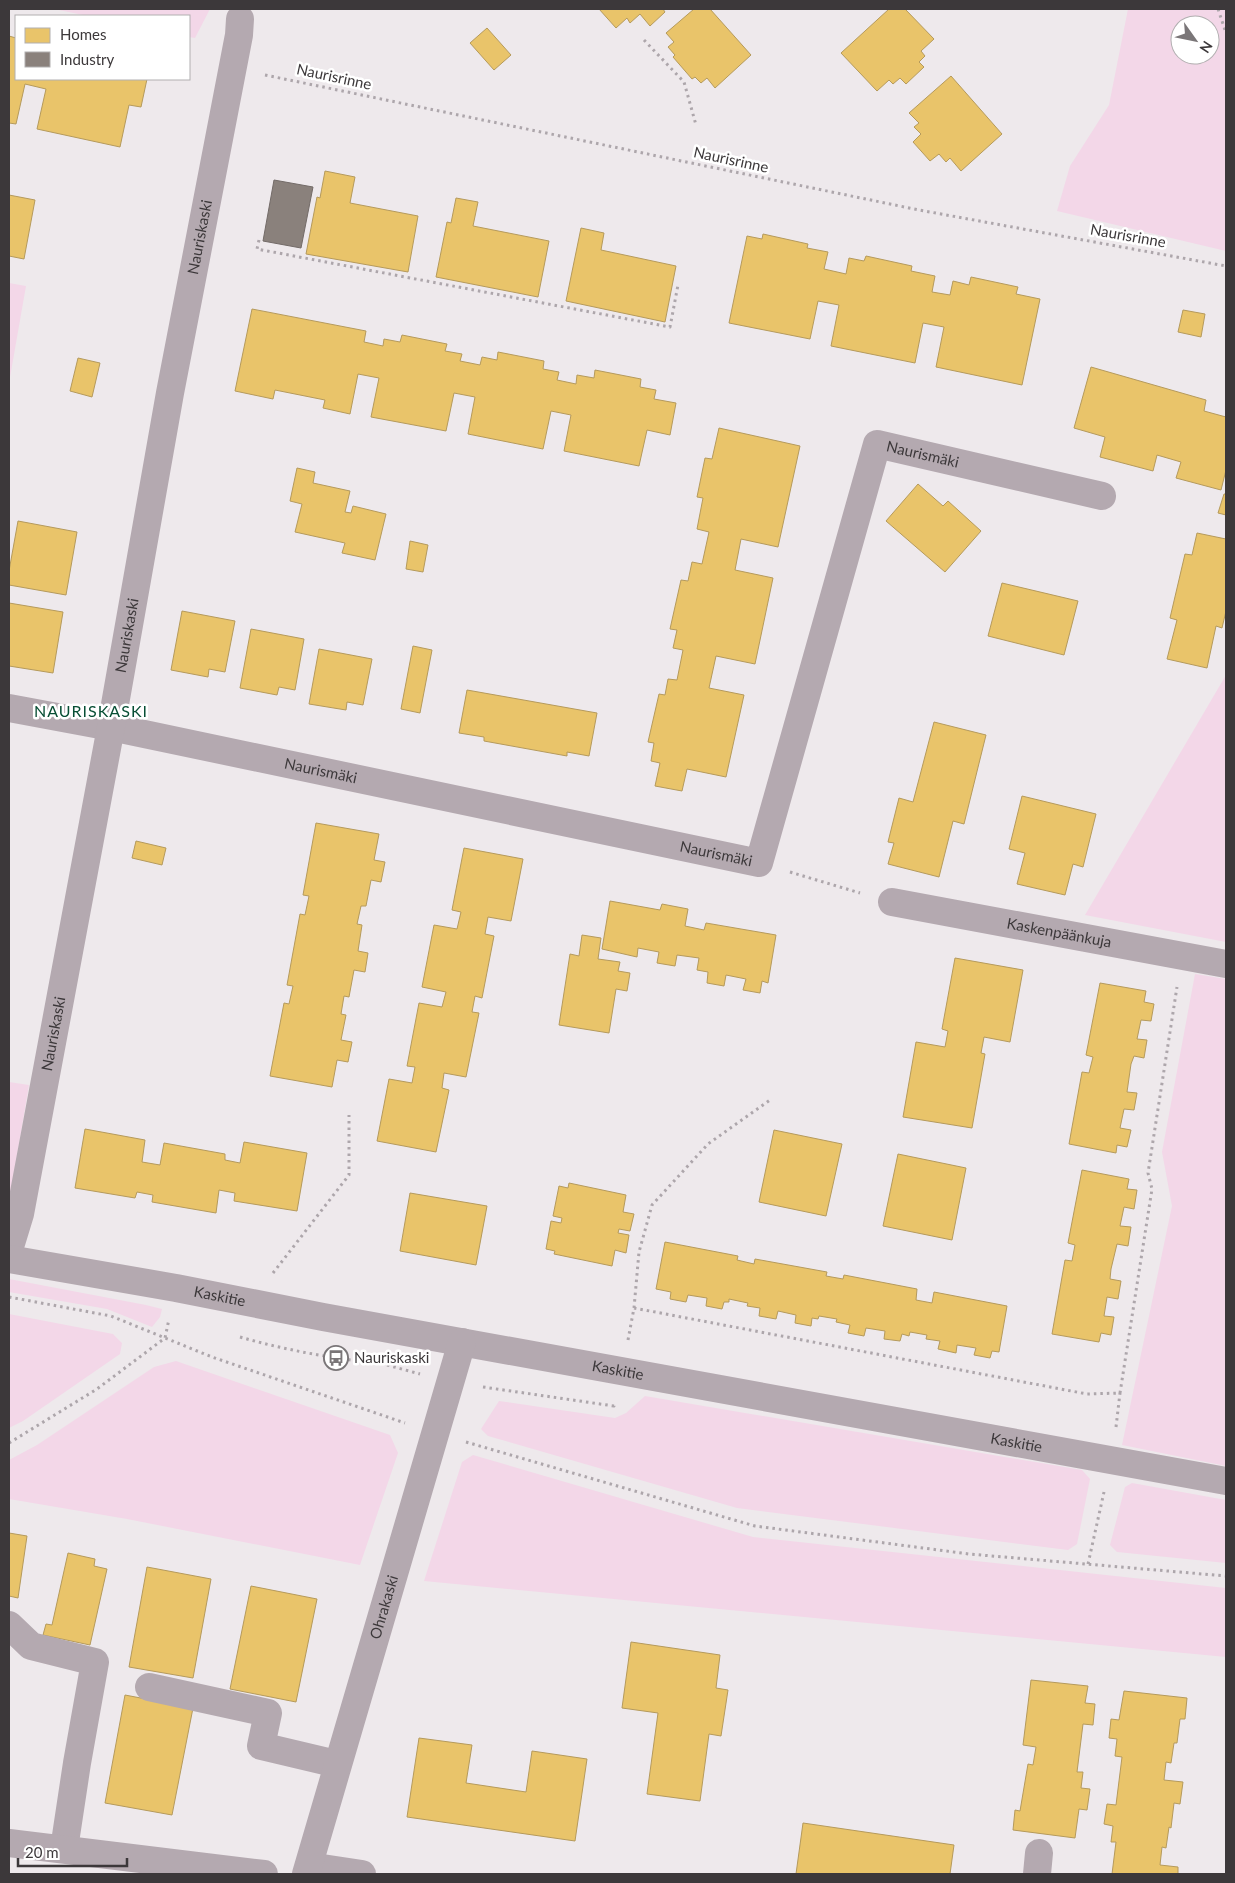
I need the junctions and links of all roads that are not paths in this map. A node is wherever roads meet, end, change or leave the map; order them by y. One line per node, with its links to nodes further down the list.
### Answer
1 (240, 19): 4 (street, Nauriskaski)
2 (1102, 496): 4 (street, Naurismäki)
3 (9, 708): 4 (street, Naurismäki)
4 (110, 727): 7 (street, Nauriskaski)
5 (892, 902): 6 (street, Kaskenpäänkuja)
6 (1226, 964)
7 (9, 1250)
8 (9, 1259): 9 (street, Kaskitie)
9 (462, 1342): 10 (street, Kaskitie); 13 (street, Ohrakaski)
10 (1226, 1481)
11 (9, 1625): 15 (street)
12 (149, 1687): 13 (street)
13 (337, 1764): 16 (street, Ohrakaski)
14 (9, 1843): 15 (street)
15 (64, 1850): 17 (street)
16 (308, 1870): 18 (street)
17 (264, 1874)
18 (362, 1874)

